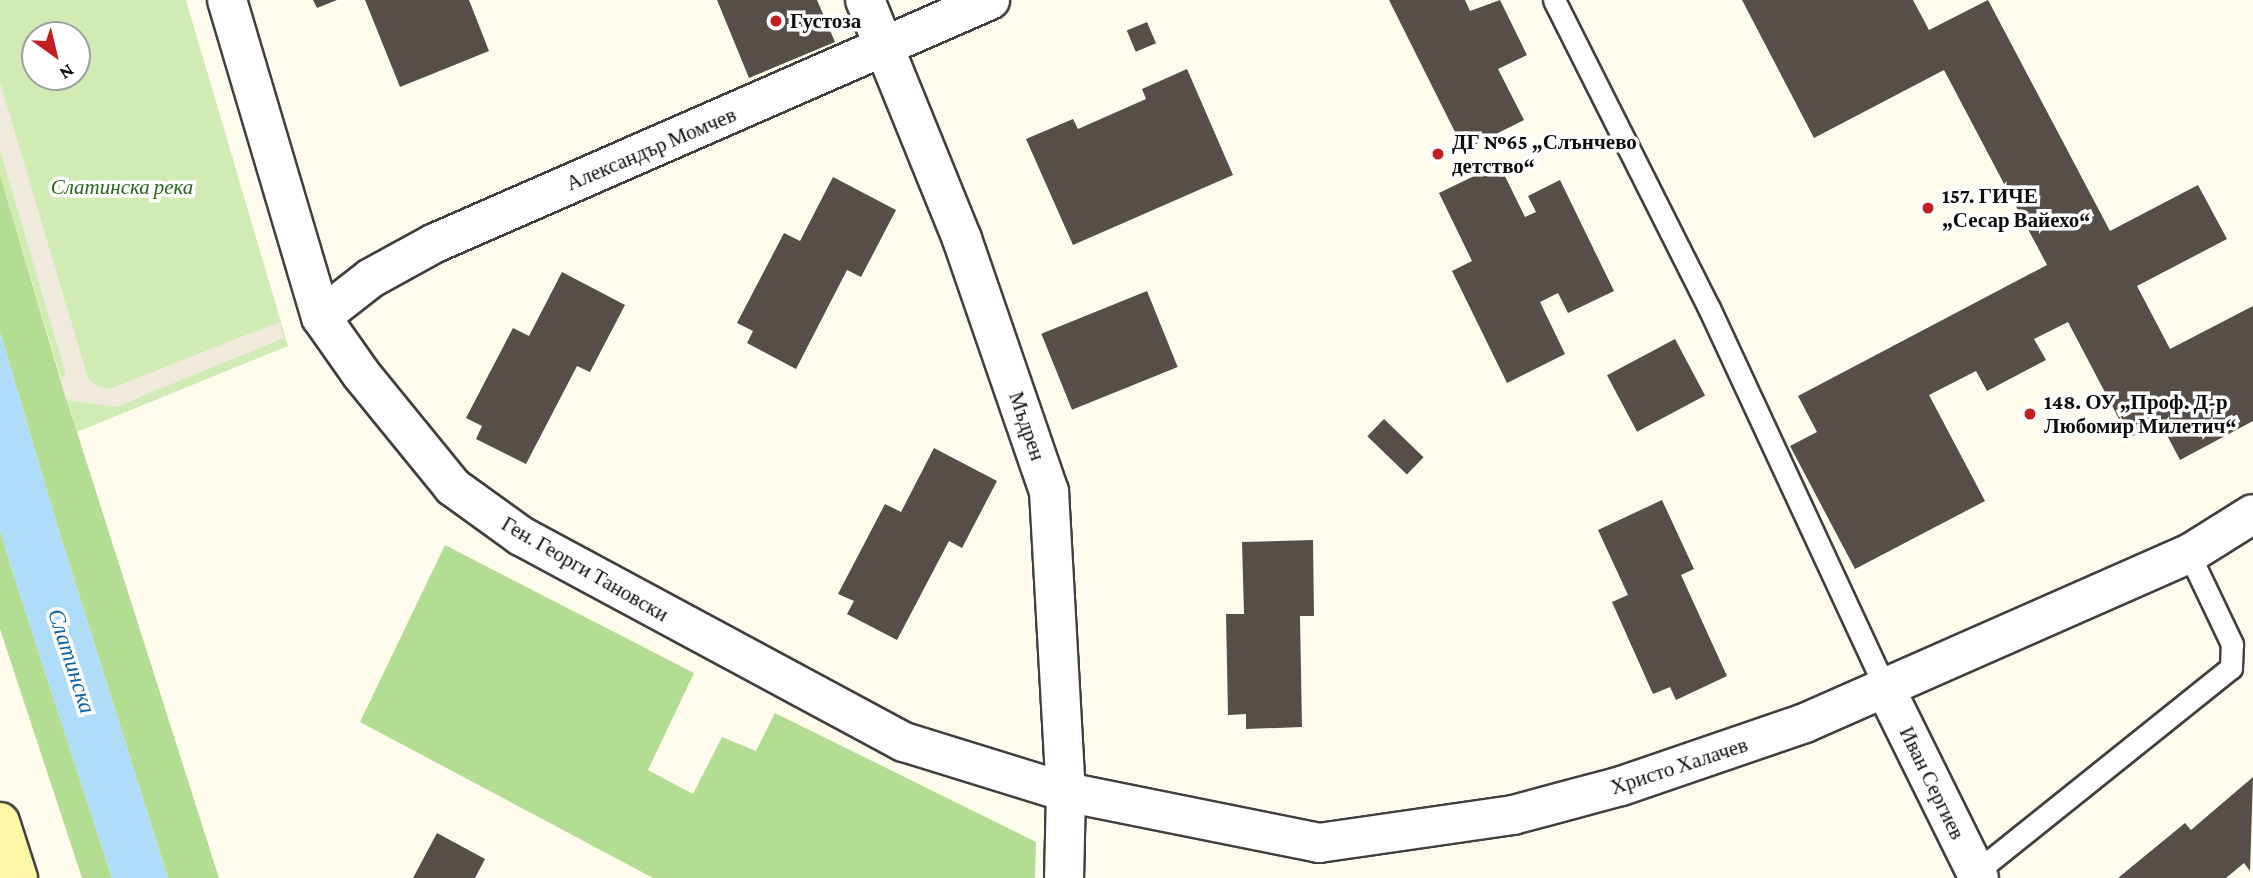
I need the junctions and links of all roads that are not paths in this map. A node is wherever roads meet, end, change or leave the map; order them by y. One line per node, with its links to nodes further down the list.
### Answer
1 (227, 0): 6 (street, Ген. Георги Тановски)
2 (865, 0): 5 (street, Мъдрен)
3 (990, 0): 5 (street, Александър Момчев)
4 (1554, 0): 9 (lane)
5 (884, 47): 6 (street, Александър Момчев); 10 (street, Мъдрен)
6 (321, 317): 10 (street, Ген. Георги Тановски)
7 (2253, 514): 8 (street, Христо Халачев)
8 (2189, 554): 9 (street, Христо Халачев); 12 (lane)
9 (1885, 688): 10 (street, Христо Халачев); 12 (street, Иван Сергиев)
10 (1066, 792): 14 (street, Мъдрен)
11 (0, 822): 13 (street)
12 (1977, 875)
13 (18, 878)
14 (1064, 878)

